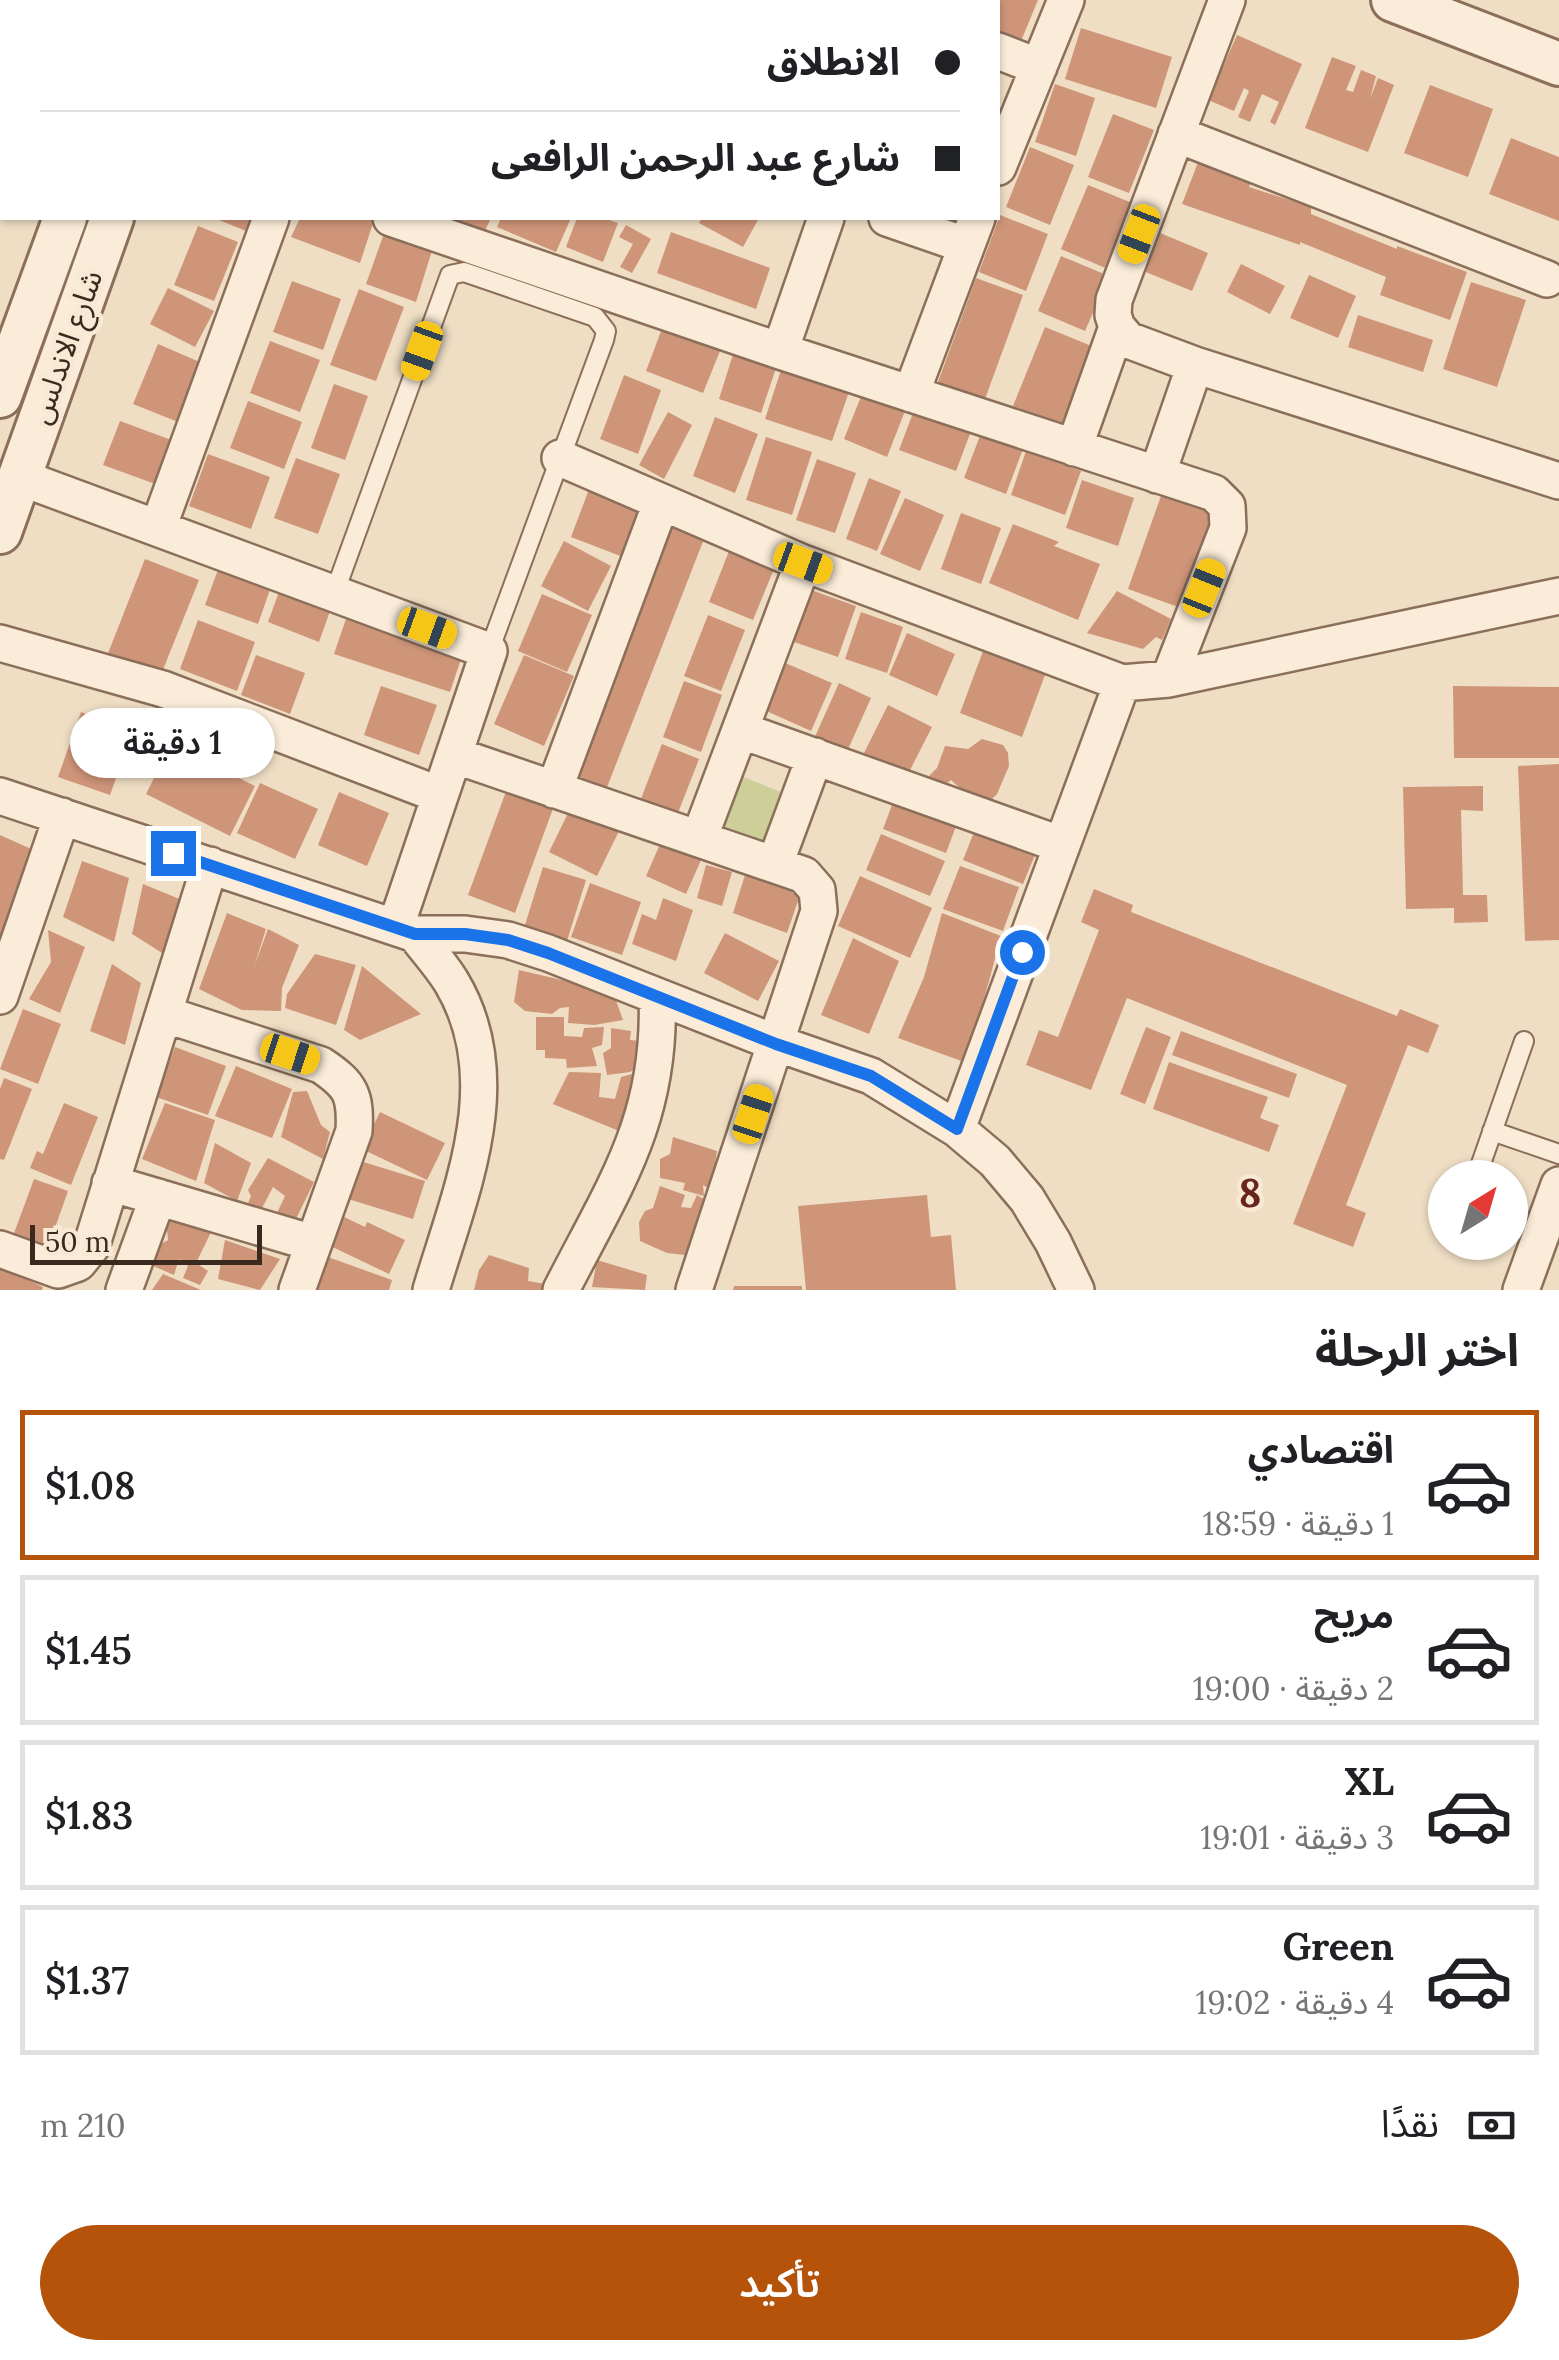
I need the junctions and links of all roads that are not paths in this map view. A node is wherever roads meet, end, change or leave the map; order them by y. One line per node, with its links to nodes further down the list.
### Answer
1 (1066, 0): 6 (street)
2 (1228, 0): 7 (street)
3 (1393, 0): 5 (street)
4 (1000, 52): 6 (street)
5 (1559, 64)
6 (1038, 67): 8 (street)
7 (1176, 134): 16 (street); 18 (street)
8 (1000, 162)
9 (64, 220): 17 (street, شارع الاندلس)
10 (111, 220): 26 (street, شارع الاندلس)
11 (270, 220): 29 (street)
12 (397, 220): 19 (street)
13 (825, 220): 19 (street)
14 (898, 220): 15 (street)
15 (971, 232): 21 (street)
16 (1547, 279)
17 (12, 323): 22 (street, شارع الاندلس)
18 (1118, 328): 20 (street); 23 (street)
19 (780, 351): 21 (street)
20 (1194, 365): 25 (street); 27 (street)
21 (912, 394): 23 (street)
22 (0, 396)
23 (1074, 448): 25 (street)
24 (560, 458): 28 (street); 32 (lane); 35 (lane)
25 (1157, 475): 36 (street)
26 (20, 477): 29 (street); 30 (street, شارع الاندلس)
27 (1559, 481)
28 (662, 502): 31 (street); 41 (street)
29 (158, 528): 32 (street)
30 (0, 532)
31 (803, 563): 37 (street); 38 (street)
32 (334, 594): 35 (street)
33 (1559, 596): 36 (street)
34 (0, 643): 42 (street)
35 (489, 651): 39 (street)
36 (1169, 679): 37 (street)
37 (1122, 683): 46 (street)
38 (740, 730): 40 (street); 45 (street)
39 (454, 755): 41 (street); 42 (street)
40 (815, 756): 46 (street); 47 (street)
41 (554, 790): 45 (street)
42 (440, 795): 49 (street)
43 (0, 796): 44 (street)
44 (62, 816): 48 (street); 50 (street)
45 (699, 839): 47 (street)
46 (1062, 845): 55 (street)
47 (775, 864): 54 (street)
48 (210, 866): 49 (street); 52 (street)
49 (406, 930): 51 (street); 66 (street)
50 (0, 996)
51 (657, 996): 54 (street); 67 (street)
52 (164, 1014): 59 (street); 62 (street)
53 (1524, 1042): 56 (lane)
54 (776, 1044): 55 (street); 68 (street)
55 (957, 1129): 69 (street)
56 (1492, 1131): 57 (lane); 58 (lane)
57 (1559, 1154)
58 (1482, 1160)
59 (110, 1183): 61 (street); 63 (street)
60 (1559, 1185): 70 (street)
61 (158, 1196): 62 (street); 64 (street)
62 (313, 1243): 65 (street)
63 (0, 1248)
64 (124, 1290)
65 (297, 1290)
66 (430, 1290)
67 (561, 1290)
68 (694, 1290)
69 (1076, 1290)
70 (1521, 1290)

